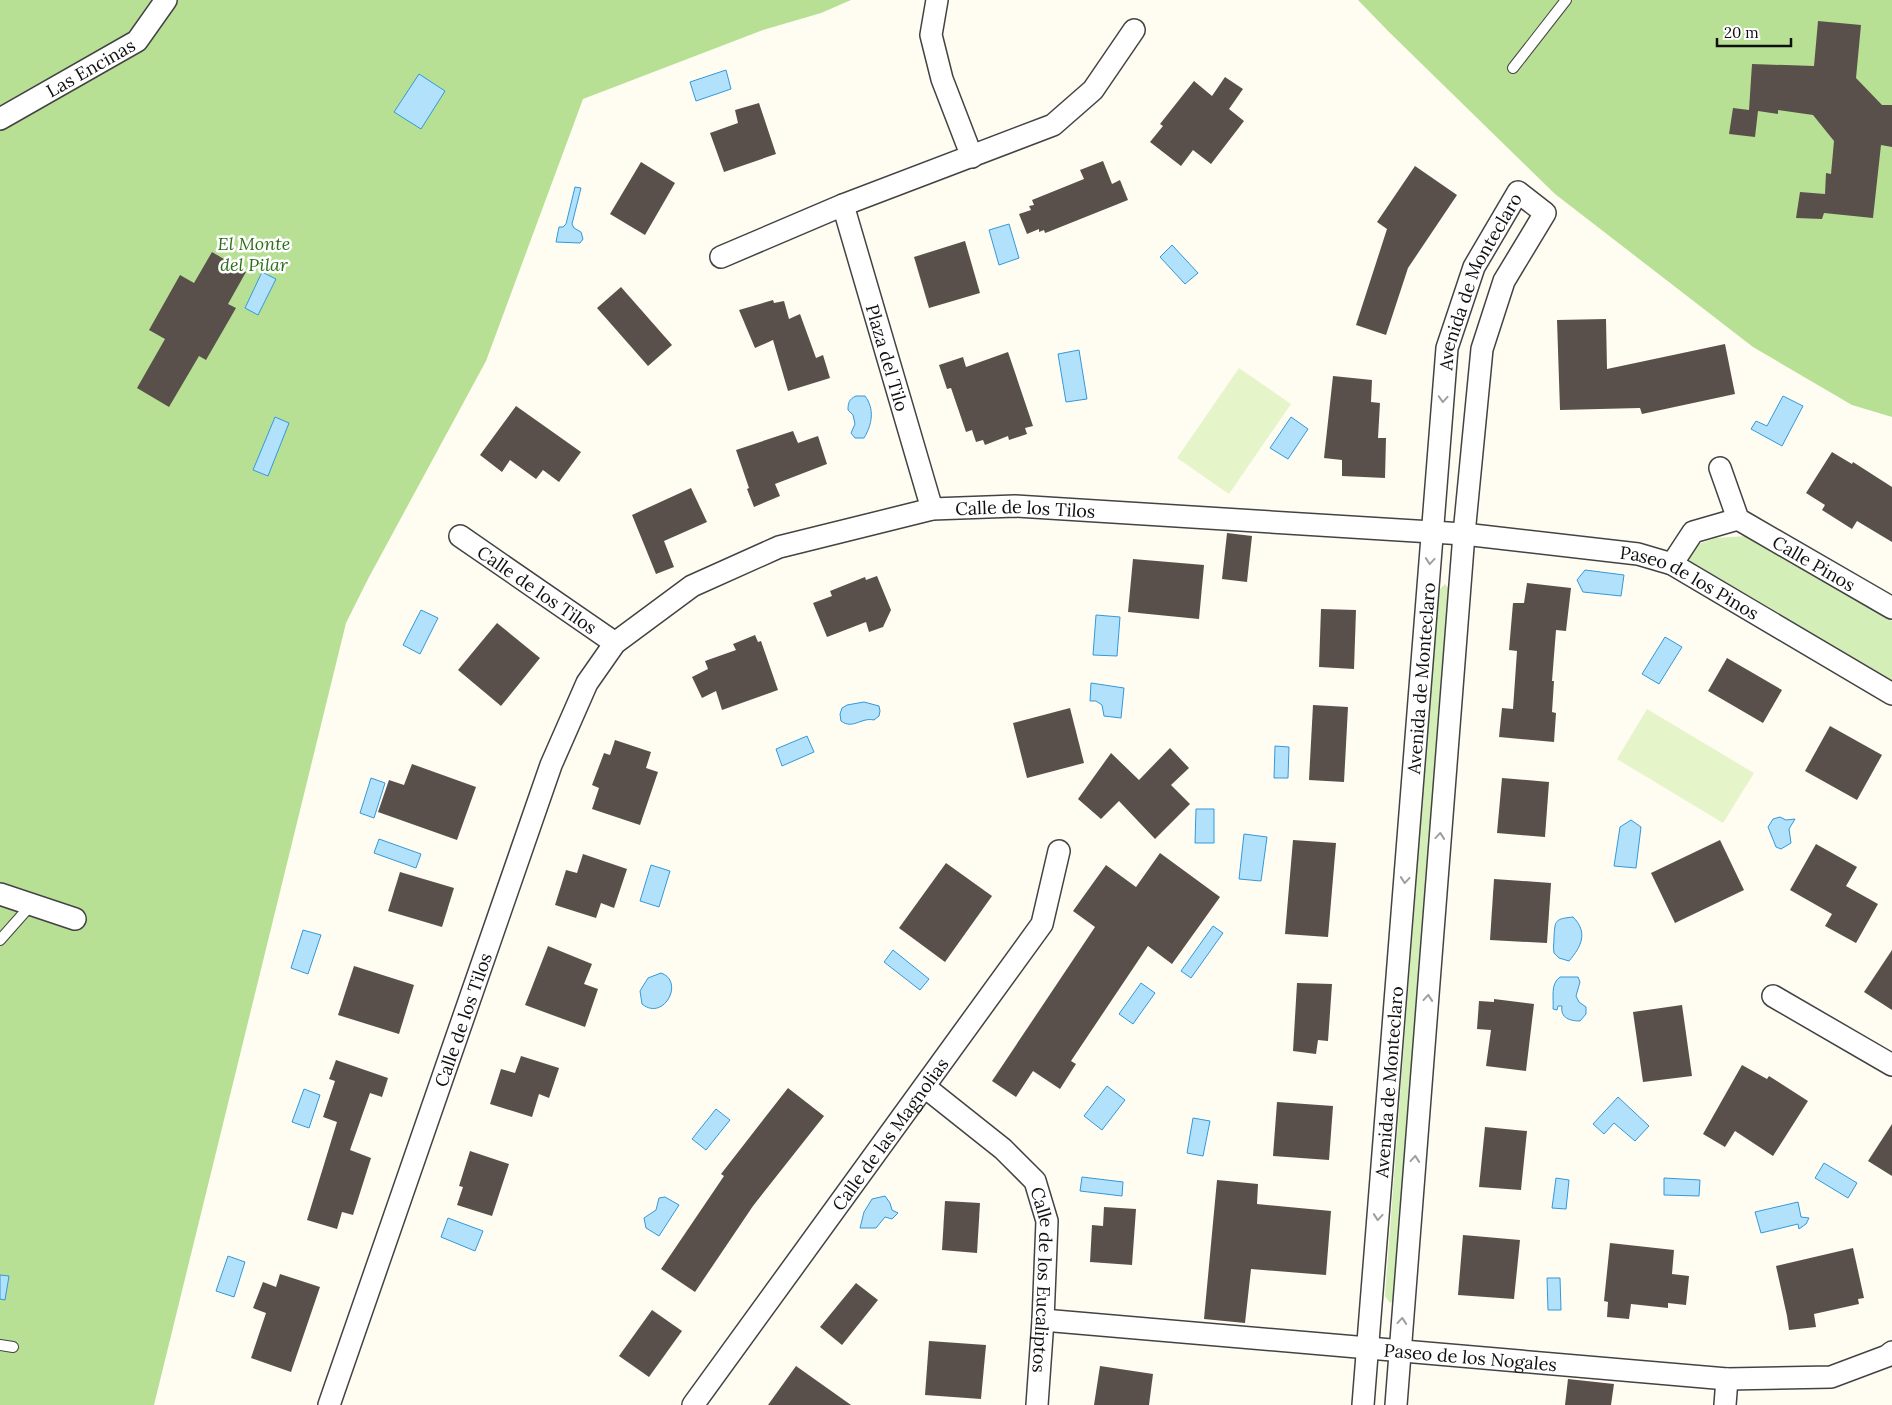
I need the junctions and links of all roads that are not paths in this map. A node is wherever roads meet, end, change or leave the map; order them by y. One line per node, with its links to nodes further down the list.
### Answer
1 (166, 0): 6 (street, Las Encinas)
2 (937, 0): 7 (street)
3 (1566, 0): 5 (lane)
4 (1134, 30): 7 (street)
5 (1513, 68)
6 (0, 119)
7 (972, 157): 8 (street)
8 (843, 205): 9 (street); 11 (street, Plaza del Tilo)
9 (721, 258)
10 (1720, 468): 12 (street)
11 (932, 509): 13 (street, Calle de los Tilos); 18 (street, Calle de los Tilos)
12 (1738, 519): 16 (street); 17 (street, Calle Pinos)
13 (1432, 532): 14 (street, Calle de los Tilos); 14 (street, Avenida de Monteclaro, one-way to 13); 31 (street, Avenida de Monteclaro, one-way to 31)
14 (1464, 534): 16 (street, Paseo de los Pinos); 32 (street, Avenida de Monteclaro, one-way to 14)
15 (460, 536): 18 (street, Calle de los Tilos)
16 (1672, 564): 19 (street, Paseo de los Pinos)
17 (1892, 608)
18 (615, 643): 35 (street, Calle de los Tilos)
19 (1892, 694)
20 (1058, 851): 27 (street, Calle de las Magnolias)
21 (0, 894): 22 (street)
22 (31, 905): 23 (street); 24 (lane)
23 (75, 919)
24 (0, 940)
25 (1773, 996): 26 (street)
26 (1892, 1065)
27 (925, 1087): 28 (street, Calle de los Eucaliptos); 36 (street, Calle de las Magnolias)
28 (1043, 1320): 31 (street, Paseo de los Nogales); 37 (street, Calle de los Eucaliptos)
29 (0, 1346): 30 (lane)
30 (13, 1347)
31 (1368, 1348): 32 (street, Paseo de los Nogales); 38 (street, Avenida de Monteclaro)
32 (1400, 1350): 34 (street, Paseo de los Nogales); 39 (street, Avenida de Monteclaro)
33 (1892, 1352): 34 (street, Paseo de los Nogales)
34 (1727, 1379): 40 (street)
35 (329, 1405)
36 (693, 1405)
37 (1037, 1405)
38 (1363, 1405)
39 (1396, 1405)
40 (1725, 1405)

